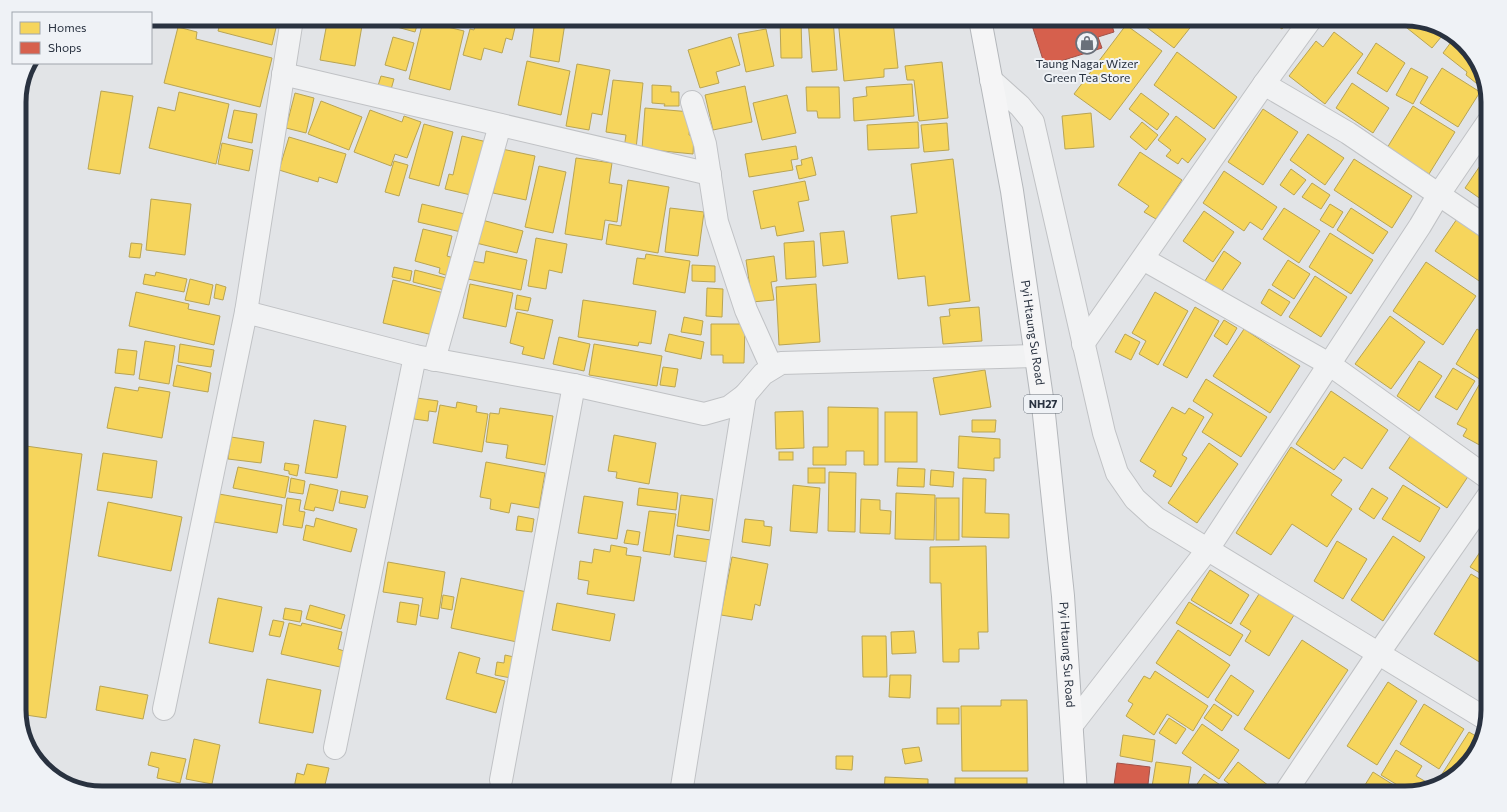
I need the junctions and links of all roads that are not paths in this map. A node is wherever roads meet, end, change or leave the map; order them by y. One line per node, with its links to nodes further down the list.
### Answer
1 (291, 26): 4 (street)
2 (981, 26): 5 (highway, Pyi Htaung Su Road / NH27)
3 (1306, 26): 6 (street)
4 (283, 74): 8 (street); 14 (street)
5 (991, 80): 15 (street); 16 (highway, Pyi Htaung Su Road / NH27)
6 (1264, 84): 11 (street); 13 (street)
7 (692, 102): 10 (street)
8 (500, 125): 10 (street); 17 (street)
9 (1481, 132): 11 (street)
10 (710, 174): 19 (street)
11 (1439, 194): 12 (street); 18 (street)
12 (1481, 223)
13 (1143, 259): 15 (street); 18 (street)
14 (246, 312): 17 (street); 26 (street)
15 (1083, 344): 24 (street)
16 (1035, 356): 19 (street); 28 (highway, Pyi Htaung Su Road / NH27)
17 (425, 358): 20 (street); 29 (street)
18 (1329, 364): 22 (street); 24 (street)
19 (772, 368): 21 (street)
20 (574, 386): 21 (street); 30 (street)
21 (745, 395): 31 (street)
22 (1481, 473)
23 (1481, 506): 25 (street)
24 (1208, 549): 25 (street); 28 (street)
25 (1378, 654): 27 (street); 33 (street)
26 (164, 709)
27 (1480, 716)
28 (1072, 725): 32 (highway, Pyi Htaung Su Road / NH27)
29 (335, 748)
30 (501, 780)
31 (682, 786)
32 (1076, 786)
33 (1291, 786)

